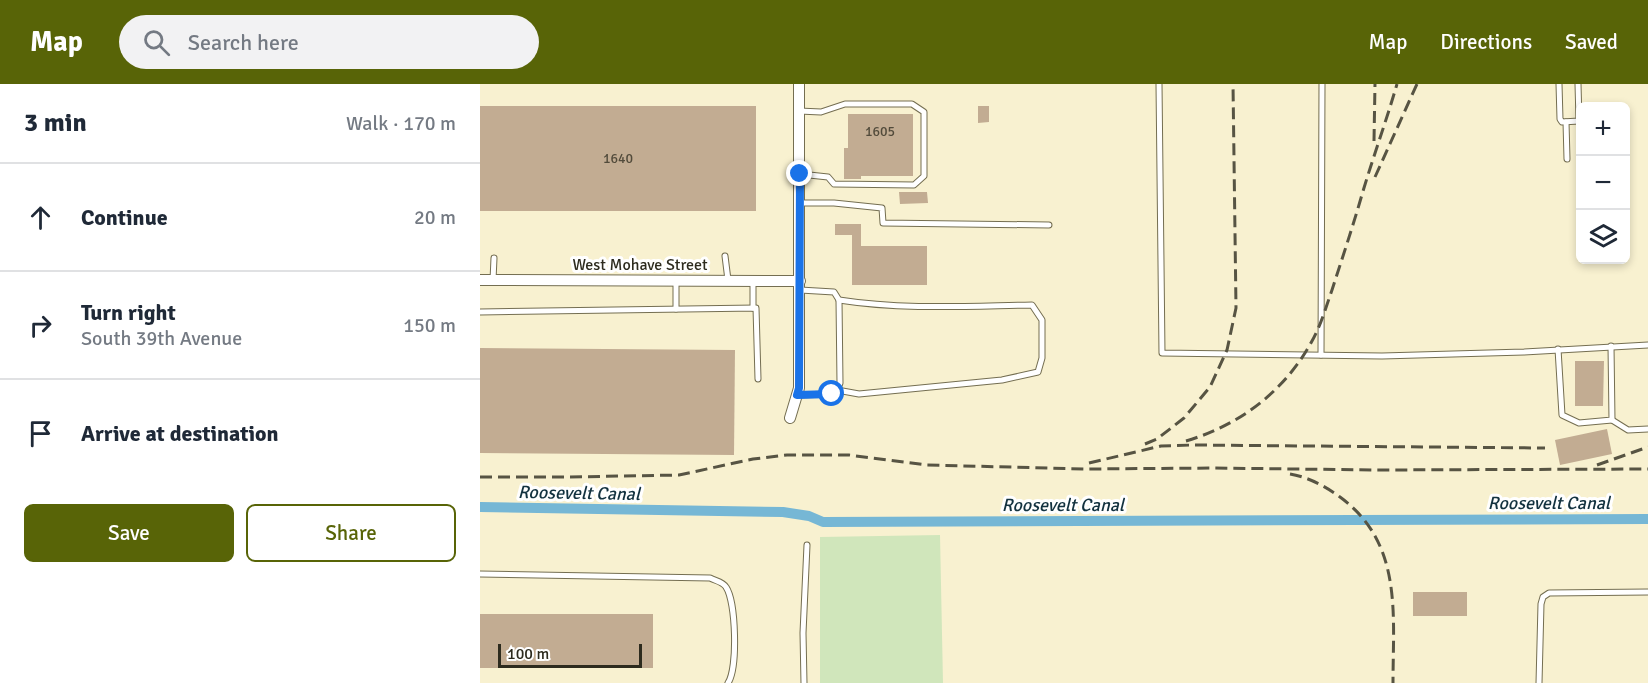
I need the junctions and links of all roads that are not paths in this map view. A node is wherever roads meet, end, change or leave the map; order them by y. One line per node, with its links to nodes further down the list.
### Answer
1 (799, 84): 6 (street)
2 (1160, 84): 27 (lane)
3 (1322, 84): 27 (lane)
4 (1559, 84): 7 (lane)
5 (1578, 84): 7 (lane)
6 (799, 111): 9 (street); 9 (lane)
7 (1566, 122): 8 (lane)
8 (1567, 159)
9 (800, 174): 10 (street)
10 (800, 203): 11 (lane); 19 (street)
11 (1049, 225)
12 (725, 256): 17 (lane)
13 (494, 258): 15 (lane)
14 (480, 280): 15 (street, West Mohave Street)
15 (494, 280): 16 (street, West Mohave Street)
16 (676, 280): 17 (street, West Mohave Street); 22 (lane)
17 (728, 280): 18 (street, West Mohave Street)
18 (753, 280): 19 (street, West Mohave Street); 21 (lane)
19 (800, 285): 20 (lane); 30 (street)
20 (839, 300): 29 (lane); 29 (lane)
21 (753, 308): 22 (lane); 28 (lane)
22 (676, 309): 23 (lane)
23 (480, 312)
24 (1648, 345): 25 (lane)
25 (1611, 346): 26 (lane); 32 (lane)
26 (1558, 349): 27 (lane); 32 (lane)
27 (1321, 355)
28 (758, 379)
29 (837, 390): 30 (lane)
30 (797, 395): 31 (street)
31 (789, 418)
32 (1612, 420): 33 (lane)
33 (1648, 429)
34 (807, 545): 38 (lane)
35 (480, 574): 37 (lane)
36 (1648, 592): 39 (lane)
37 (730, 682)
38 (804, 683)
39 (1539, 683)

